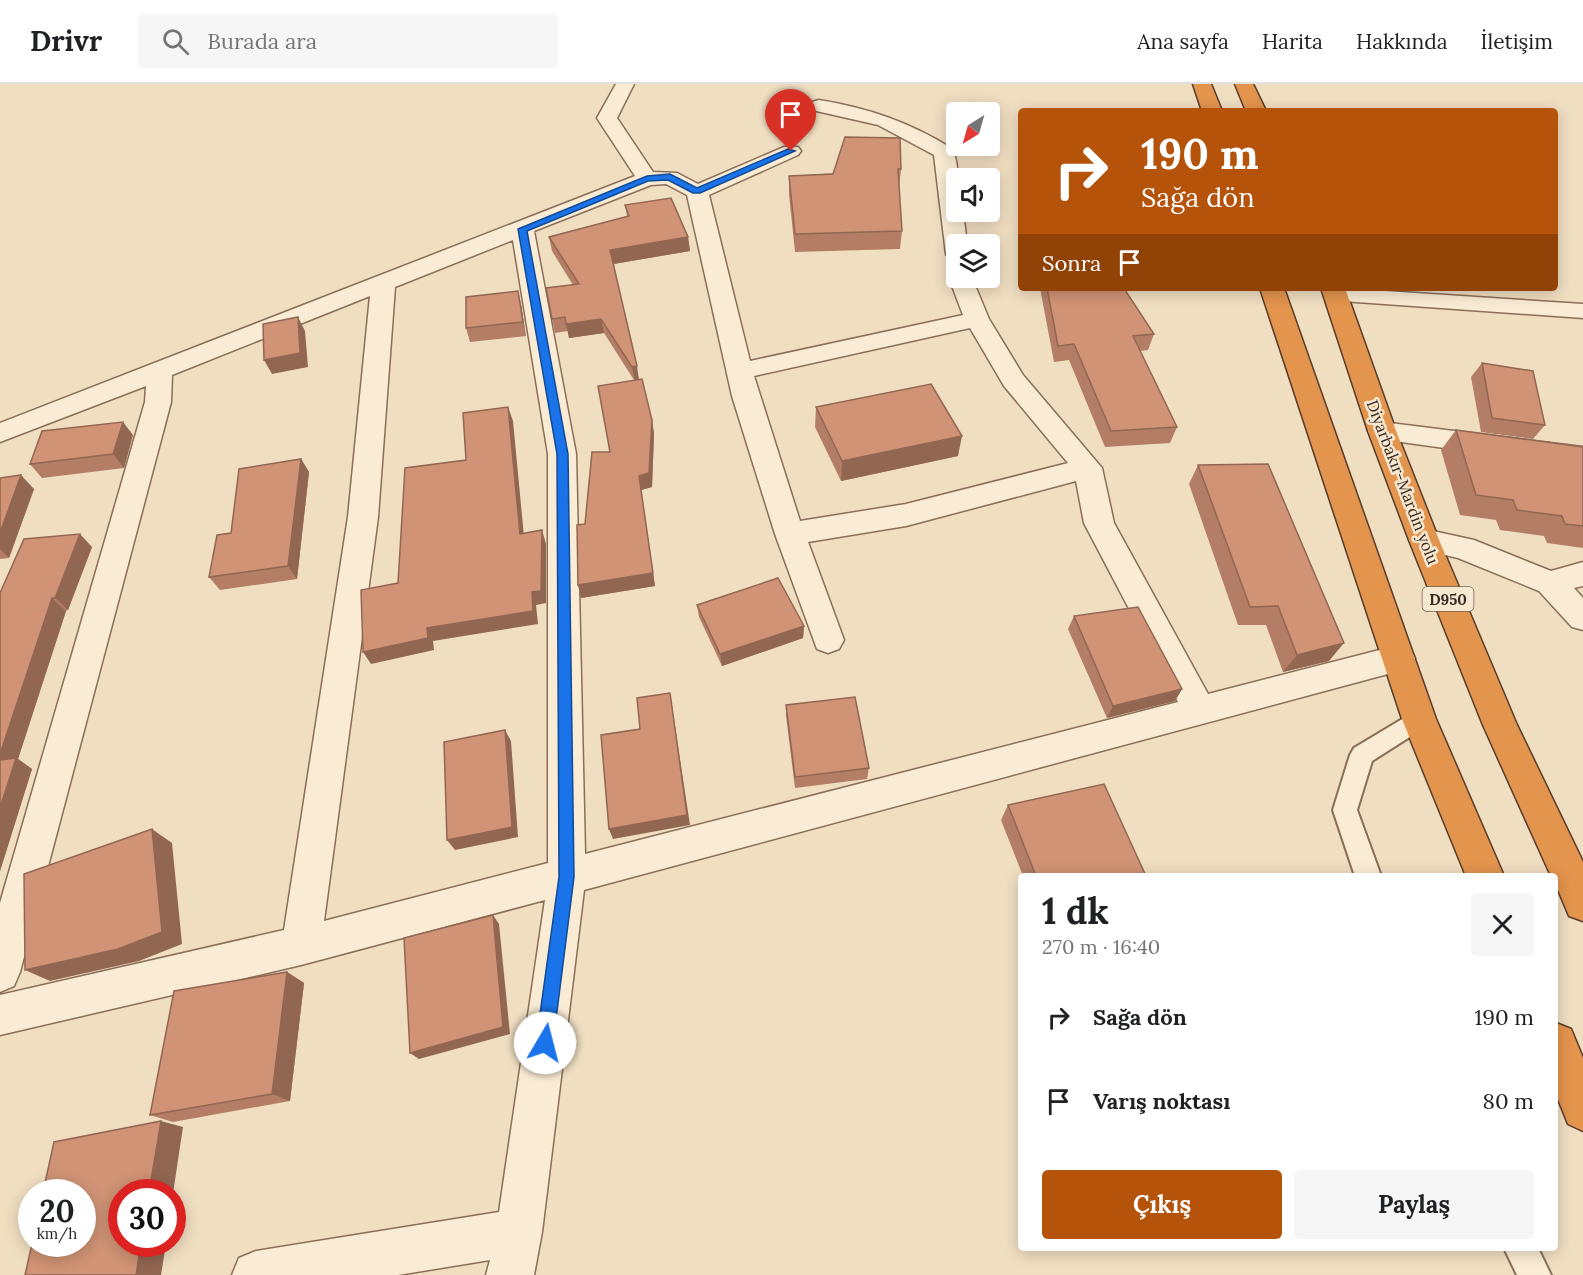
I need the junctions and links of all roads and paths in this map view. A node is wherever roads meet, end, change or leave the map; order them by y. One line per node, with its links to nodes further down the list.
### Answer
1 (625, 84): 8 (street)
2 (1202, 84): 5 (highway)
3 (1244, 84): 6 (highway)
4 (819, 106): 11 (street)
5 (1211, 108)
6 (1255, 108)
7 (791, 151): 9 (street)
8 (647, 179): 9 (street); 10 (street)
9 (696, 192): 19 (street)
10 (522, 229): 12 (street); 35 (street)
11 (954, 234)
12 (383, 283): 18 (street); 37 (street)
13 (965, 288): 17 (street)
14 (1273, 291): 30 (highway)
15 (1335, 292): 16 (street); 20 (highway, Diyarbakır-Mardin yolu / D950)
16 (1583, 311)
17 (977, 319): 19 (street); 23 (street)
18 (159, 371): 21 (street); 38 (street)
19 (740, 371): 24 (street)
20 (1382, 431): 22 (street); 25 (highway, Diyarbakır-Mardin yolu / D950)
21 (0, 433)
22 (1583, 457)
23 (1088, 468): 24 (street); 31 (street)
24 (790, 534): 29 (street)
25 (1424, 540): 27 (street); 36 (highway, Diyarbakır-Mardin yolu / D950)
26 (1583, 574): 27 (street)
27 (1550, 583): 28 (street)
28 (1583, 618)
29 (828, 640)
30 (1399, 658): 31 (street); 32 (highway)
31 (1200, 711): 35 (street)
32 (1419, 719): 33 (lane); 34 (highway)
33 (1367, 873)
34 (1484, 873)
35 (567, 877): 37 (street); 43 (street)
36 (1583, 903)
37 (301, 946): 39 (street)
38 (0, 972)
39 (0, 1015)
40 (1558, 1049): 41 (highway)
41 (1583, 1109)
42 (1522, 1251): 45 (lane)
43 (514, 1254): 44 (street)
44 (256, 1275)
45 (1535, 1275)

